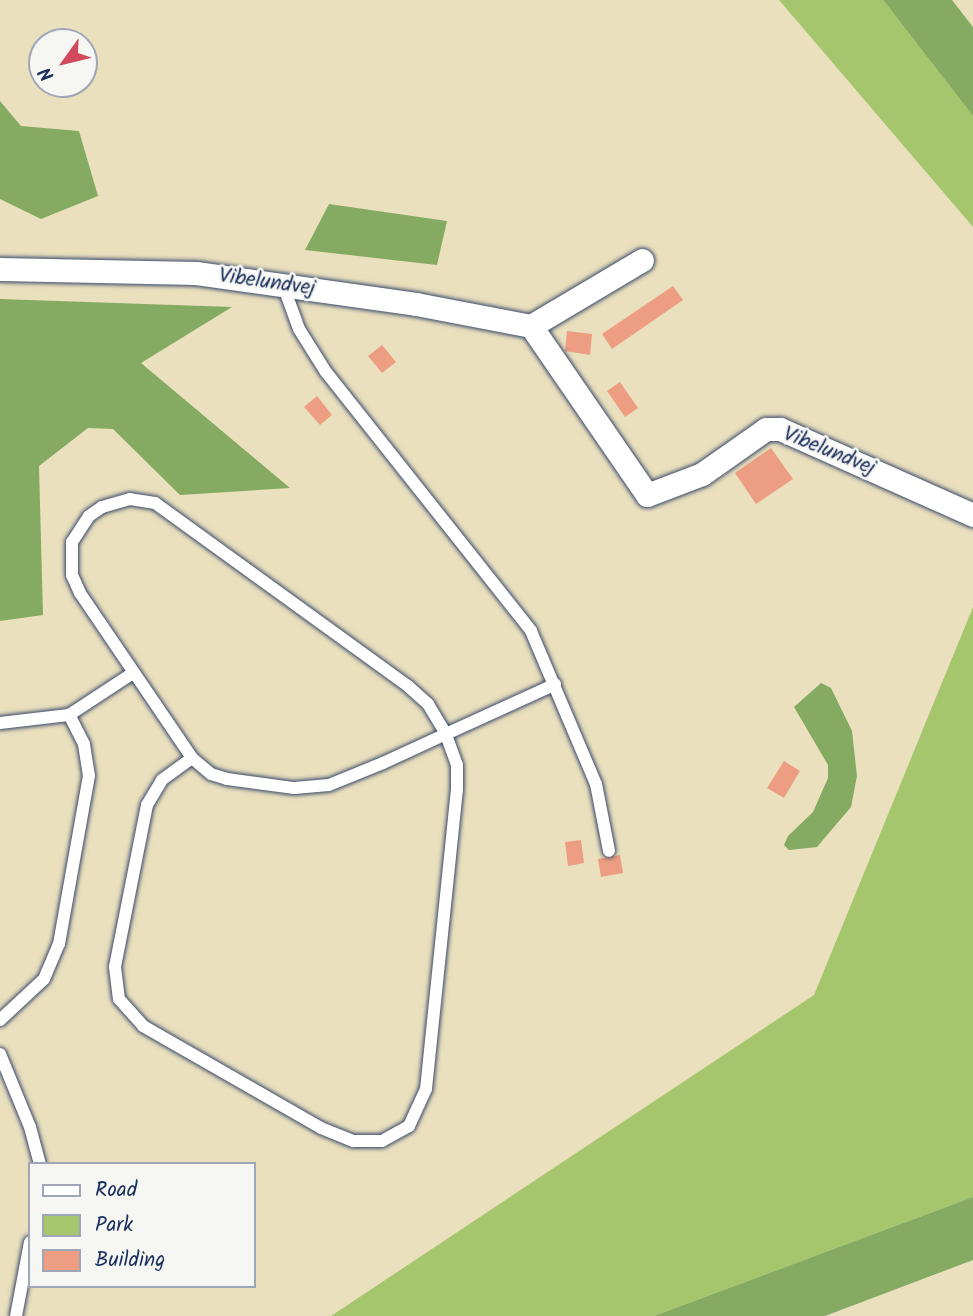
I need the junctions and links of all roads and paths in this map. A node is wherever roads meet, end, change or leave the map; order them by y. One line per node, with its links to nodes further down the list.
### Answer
1 (642, 260): 4 (street)
2 (0, 269): 3 (street, Vibelundvej)
3 (283, 285): 4 (street, Vibelundvej); 7 (lane)
4 (531, 326): 5 (street, Vibelundvej)
5 (973, 515)
6 (133, 673): 8 (lane); 10 (lane); 11 (lane)
7 (555, 684): 10 (lane); 12 (lane)
8 (69, 715): 9 (lane); 13 (lane)
9 (0, 723)
10 (446, 734): 11 (lane); 11 (lane)
11 (192, 758)
12 (609, 851)
13 (0, 1020)
14 (0, 1054): 15 (lane)
15 (39, 1162)
16 (28, 1253): 17 (lane)
17 (16, 1316)

